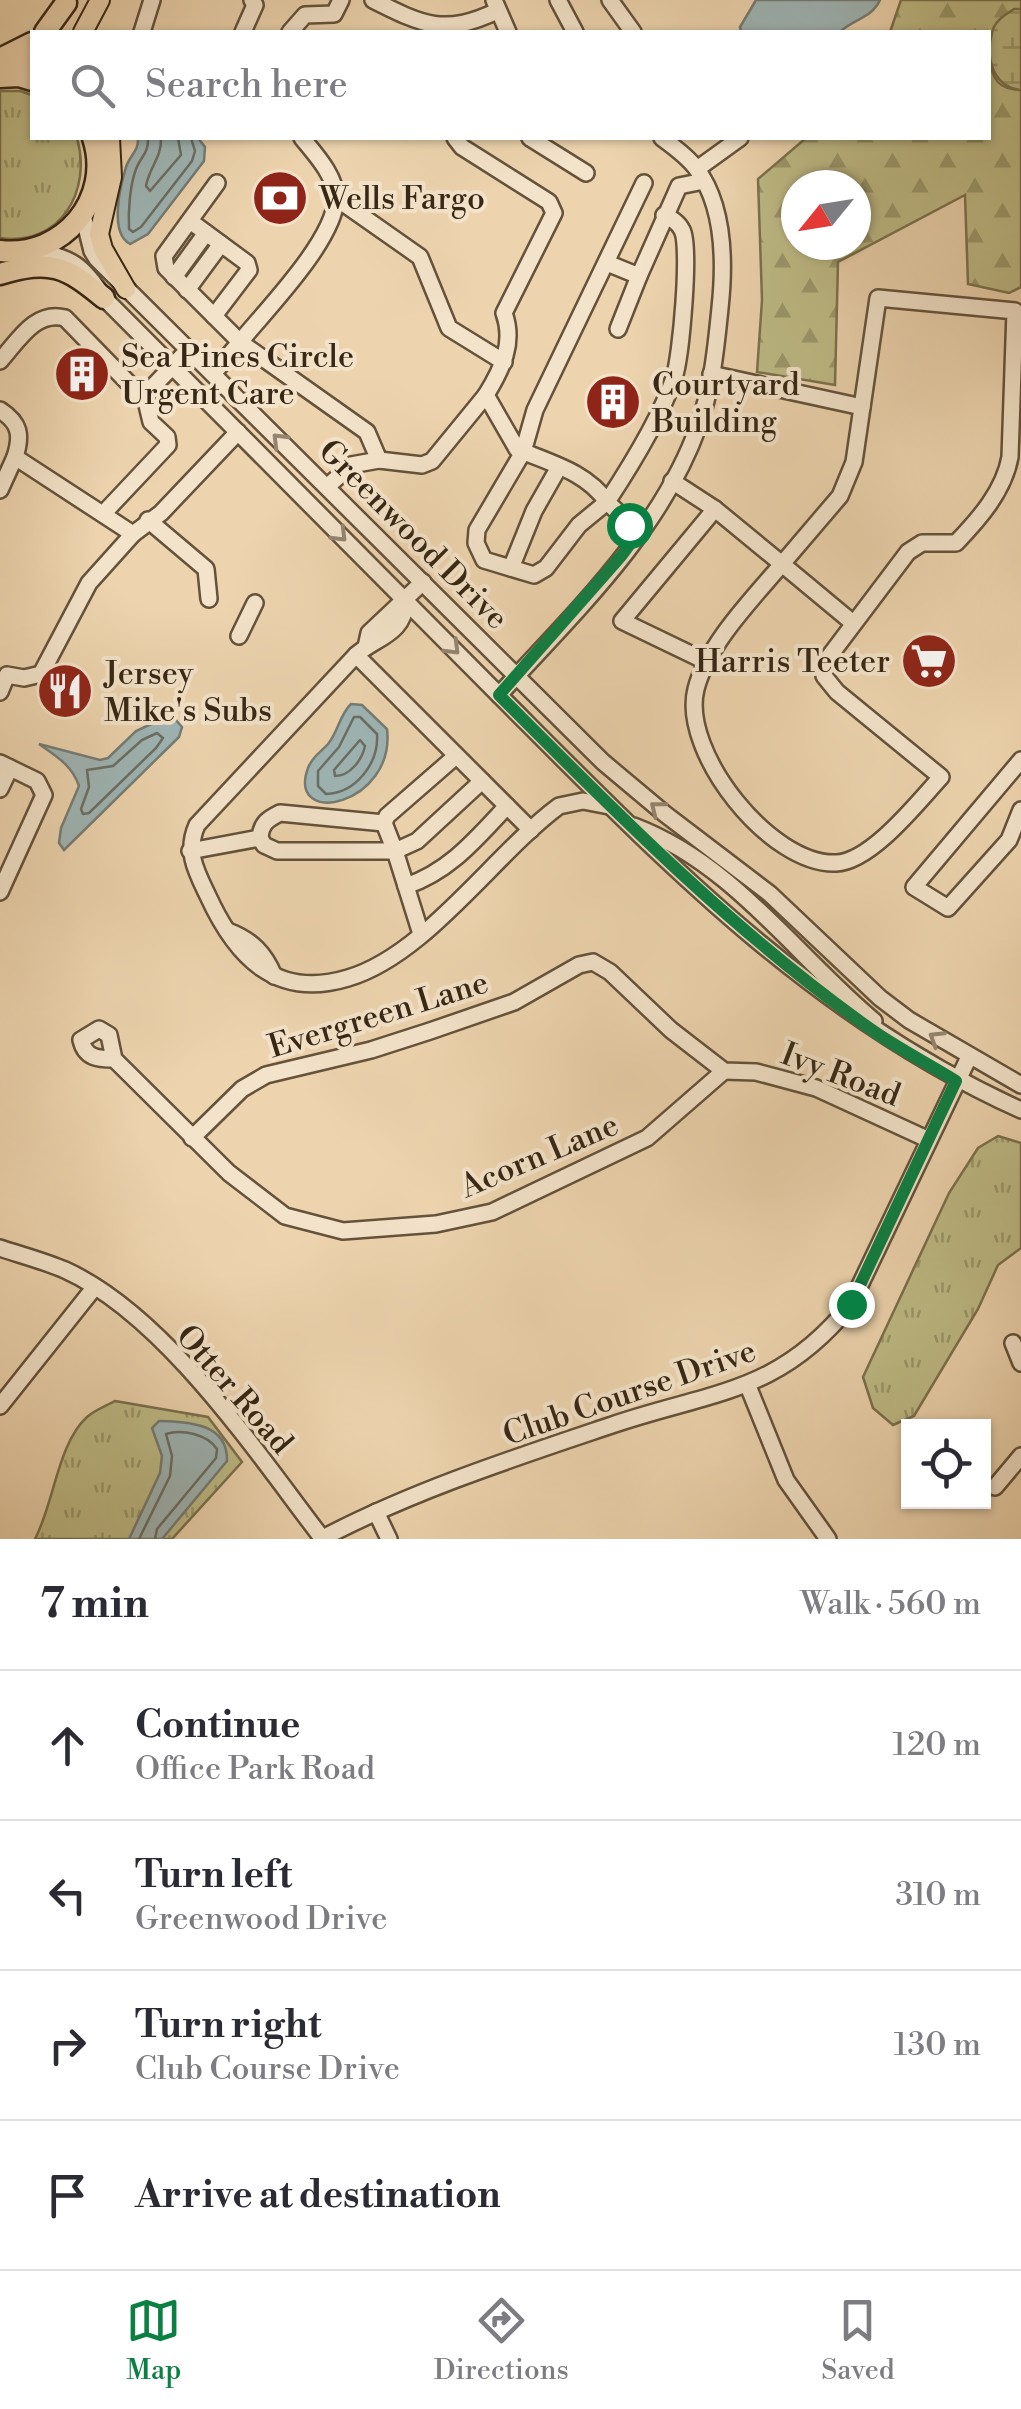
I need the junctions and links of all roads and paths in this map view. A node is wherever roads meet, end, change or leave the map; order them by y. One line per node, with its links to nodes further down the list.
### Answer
1 (152, 0): 16 (street)
2 (252, 0): 17 (street)
3 (373, 0): 8 (street)
4 (558, 0): 20 (street)
5 (610, 0): 21 (street)
6 (66, 2): 12 (highway); 13 (main road)
7 (99, 3): 14 (main road); 15 (main road)
8 (396, 5): 11 (street)
9 (496, 6): 11 (street); 19 (street)
10 (338, 7): 18 (street)
11 (433, 29)
12 (46, 30)
13 (54, 30)
14 (83, 30)
15 (92, 30)
16 (143, 30)
17 (243, 30)
18 (292, 30)
19 (507, 30)
20 (573, 30)
21 (632, 30)
22 (30, 45): 24 (highway)
23 (30, 59): 24 (main road)
24 (1, 71): 25 (highway)
25 (30, 79)
26 (94, 140): 38 (highway)
27 (110, 140): 49 (main road)
28 (303, 140): 37 (street)
29 (457, 140): 58 (street)
30 (533, 140): 33 (street)
31 (664, 140): 34 (street)
32 (732, 140): 34 (street)
33 (586, 173)
34 (701, 175): 39 (street); 61 (street)
35 (217, 183): 40 (street)
36 (644, 183): 45 (street)
37 (336, 198): 55 (street); 58 (street)
38 (83, 215): 43 (highway); 49 (street, Greenwood Drive)
39 (664, 216): 47 (street); 74 (street)
40 (190, 221): 41 (street); 48 (street)
41 (206, 234): 42 (street); 48 (street)
42 (221, 244): 50 (street); 53 (street)
43 (34, 250): 44 (highway); 51 (street, Greenwood Drive)
44 (1, 252)
45 (607, 263): 47 (street); 67 (street)
46 (0, 274): 51 (highway)
47 (639, 276): 54 (street)
48 (174, 277): 50 (street)
49 (126, 289): 56 (street, Greenwood Drive)
50 (187, 290): 53 (street)
51 (104, 298): 59 (street, Greenwood Drive)
52 (1018, 310): 64 (street); 86 (street)
53 (214, 316): 55 (street)
54 (618, 330)
55 (240, 342): 60 (street); 69 (street)
56 (188, 350): 59 (street); 60 (street, Greenwood Drive)
57 (0, 361): 63 (street)
58 (504, 362): 62 (street)
59 (172, 367): 63 (street); 66 (street, Greenwood Drive)
60 (212, 374): 72 (street, Greenwood Drive, one-way to 60)
61 (712, 374): 64 (street); 71 (street)
62 (486, 395): 67 (street); 69 (street)
63 (143, 397): 76 (street)
64 (862, 407): 80 (street)
65 (0, 410): 68 (street)
66 (238, 432): 77 (street); 84 (street, Greenwood Drive, one-way to 84)
67 (522, 452): 70 (street); 81 (street)
68 (15, 457): 73 (street); 76 (street)
69 (379, 460): 72 (street)
70 (559, 466): 74 (street); 81 (street)
71 (672, 481): 75 (street); 78 (street)
72 (327, 487): 82 (street, Greenwood Drive)
73 (0, 490)
74 (608, 502): 78 (street); 81 (street)
75 (715, 509): 80 (street); 89 (street)
76 (103, 514): 79 (street)
77 (148, 520): 79 (street); 83 (street)
78 (639, 532): 91 (street)
79 (133, 534): 90 (street)
80 (782, 564): 86 (street); 89 (street)
81 (511, 568)
82 (423, 582): 84 (street); 91 (street, Greenwood Drive)
83 (208, 599)
84 (406, 601): 88 (street); 93 (street, Greenwood Drive, one-way to 93)
85 (256, 604): 87 (street)
86 (853, 623): 89 (street)
87 (239, 636)
88 (360, 651): 94 (street); 106 (street)
89 (705, 660)
90 (4, 672): 92 (street)
91 (517, 675): 93 (street); 112 (street, Greenwood Drive, one-way to 91)
92 (0, 692)
93 (499, 695): 100 (street, Greenwood Drive)
94 (456, 756): 97 (street); 102 (street)
95 (1021, 760): 101 (street)
96 (5, 766): 98 (street); 109 (street)
97 (482, 781): 99 (street); 107 (street)
98 (0, 790)
99 (507, 806): 104 (street); 108 (street)
100 (610, 806): 103 (street, Greenwood Drive); 104 (street)
101 (1021, 810)
102 (384, 823): 105 (street); 107 (street)
103 (626, 823): 111 (street, Greenwood Drive); 111 (street, Greenwood Drive)
104 (531, 830): 110 (street)
105 (260, 838): 106 (street); 107 (street)
106 (190, 851): 110 (street)
107 (395, 851): 108 (street)
108 (406, 886): 110 (street)
109 (0, 892)
110 (421, 934)
111 (913, 1054): 115 (street, Greenwood Drive)
112 (969, 1058): 115 (street, Club Course Drive); 116 (street, Greenwood Drive)
113 (114, 1059): 118 (street, Acorn Lane)
114 (724, 1072): 118 (street, Acorn Lane); 118 (street, Evergreen Lane); 119 (street, Ivy Road)
115 (956, 1081): 117 (street, Greenwood Drive); 119 (street, Club Course Drive)
116 (1021, 1085)
117 (1021, 1110)
118 (192, 1138)
119 (927, 1139): 124 (street, Club Course Drive)
120 (0, 1248): 121 (street, Otter Road)
121 (94, 1288): 125 (street); 129 (street, Otter Road)
122 (1014, 1344): 123 (street)
123 (1021, 1364)
124 (748, 1386): 128 (street, Club Course Drive); 131 (street)
125 (0, 1406)
126 (1021, 1456): 127 (street)
127 (995, 1487)
128 (376, 1512): 129 (street, Club Course Drive); 130 (street)
129 (321, 1539)
130 (389, 1539)
131 (828, 1539)

